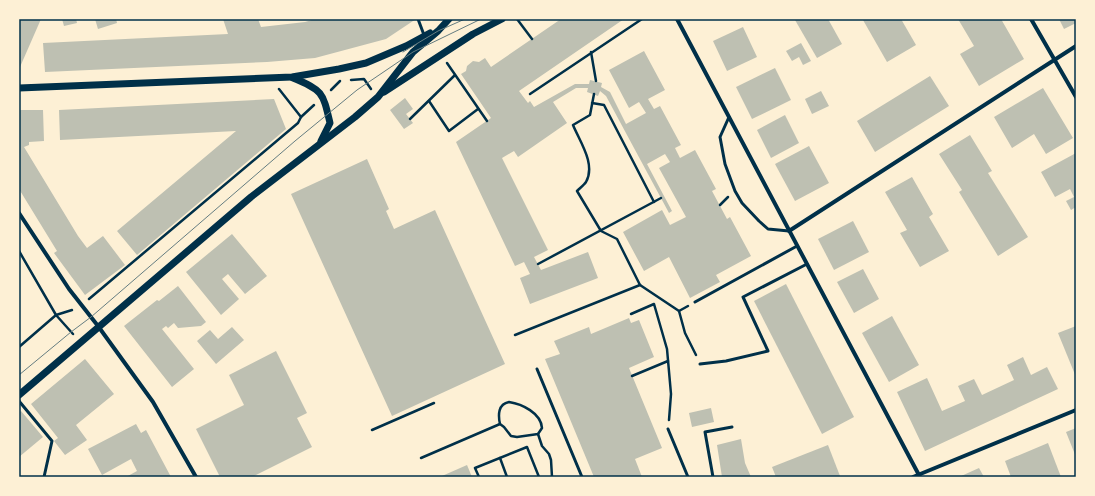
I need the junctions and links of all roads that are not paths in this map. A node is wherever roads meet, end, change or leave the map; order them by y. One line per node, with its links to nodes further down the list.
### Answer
1 (418, 19): 7 (lane)
2 (449, 19): 6 (street)
3 (502, 19): 12 (street)
4 (677, 19): 14 (street)
5 (1031, 19): 9 (street)
6 (442, 26): 7 (street); 12 (street)
7 (425, 36): 10 (street)
8 (1076, 46): 9 (street)
9 (1055, 59): 13 (street); 17 (street)
10 (292, 77): 11 (street); 15 (street)
11 (19, 88)
12 (378, 97): 15 (street)
13 (1076, 97)
14 (728, 117): 17 (street); 17 (lane)
15 (319, 144): 21 (street)
16 (19, 213): 21 (street)
17 (789, 231): 18 (street)
18 (797, 246): 19 (street); 20 (lane)
19 (807, 264): 22 (lane); 29 (street)
20 (695, 302)
21 (98, 326): 24 (street); 31 (street)
22 (700, 364)
23 (537, 369): 32 (lane)
24 (19, 395)
25 (19, 401): 30 (lane)
26 (1076, 410): 29 (street)
27 (732, 427): 34 (lane)
28 (668, 429): 33 (lane)
29 (920, 476): 35 (street)
30 (44, 477)
31 (196, 477)
32 (582, 477)
33 (688, 477)
34 (713, 477)
35 (913, 477)

